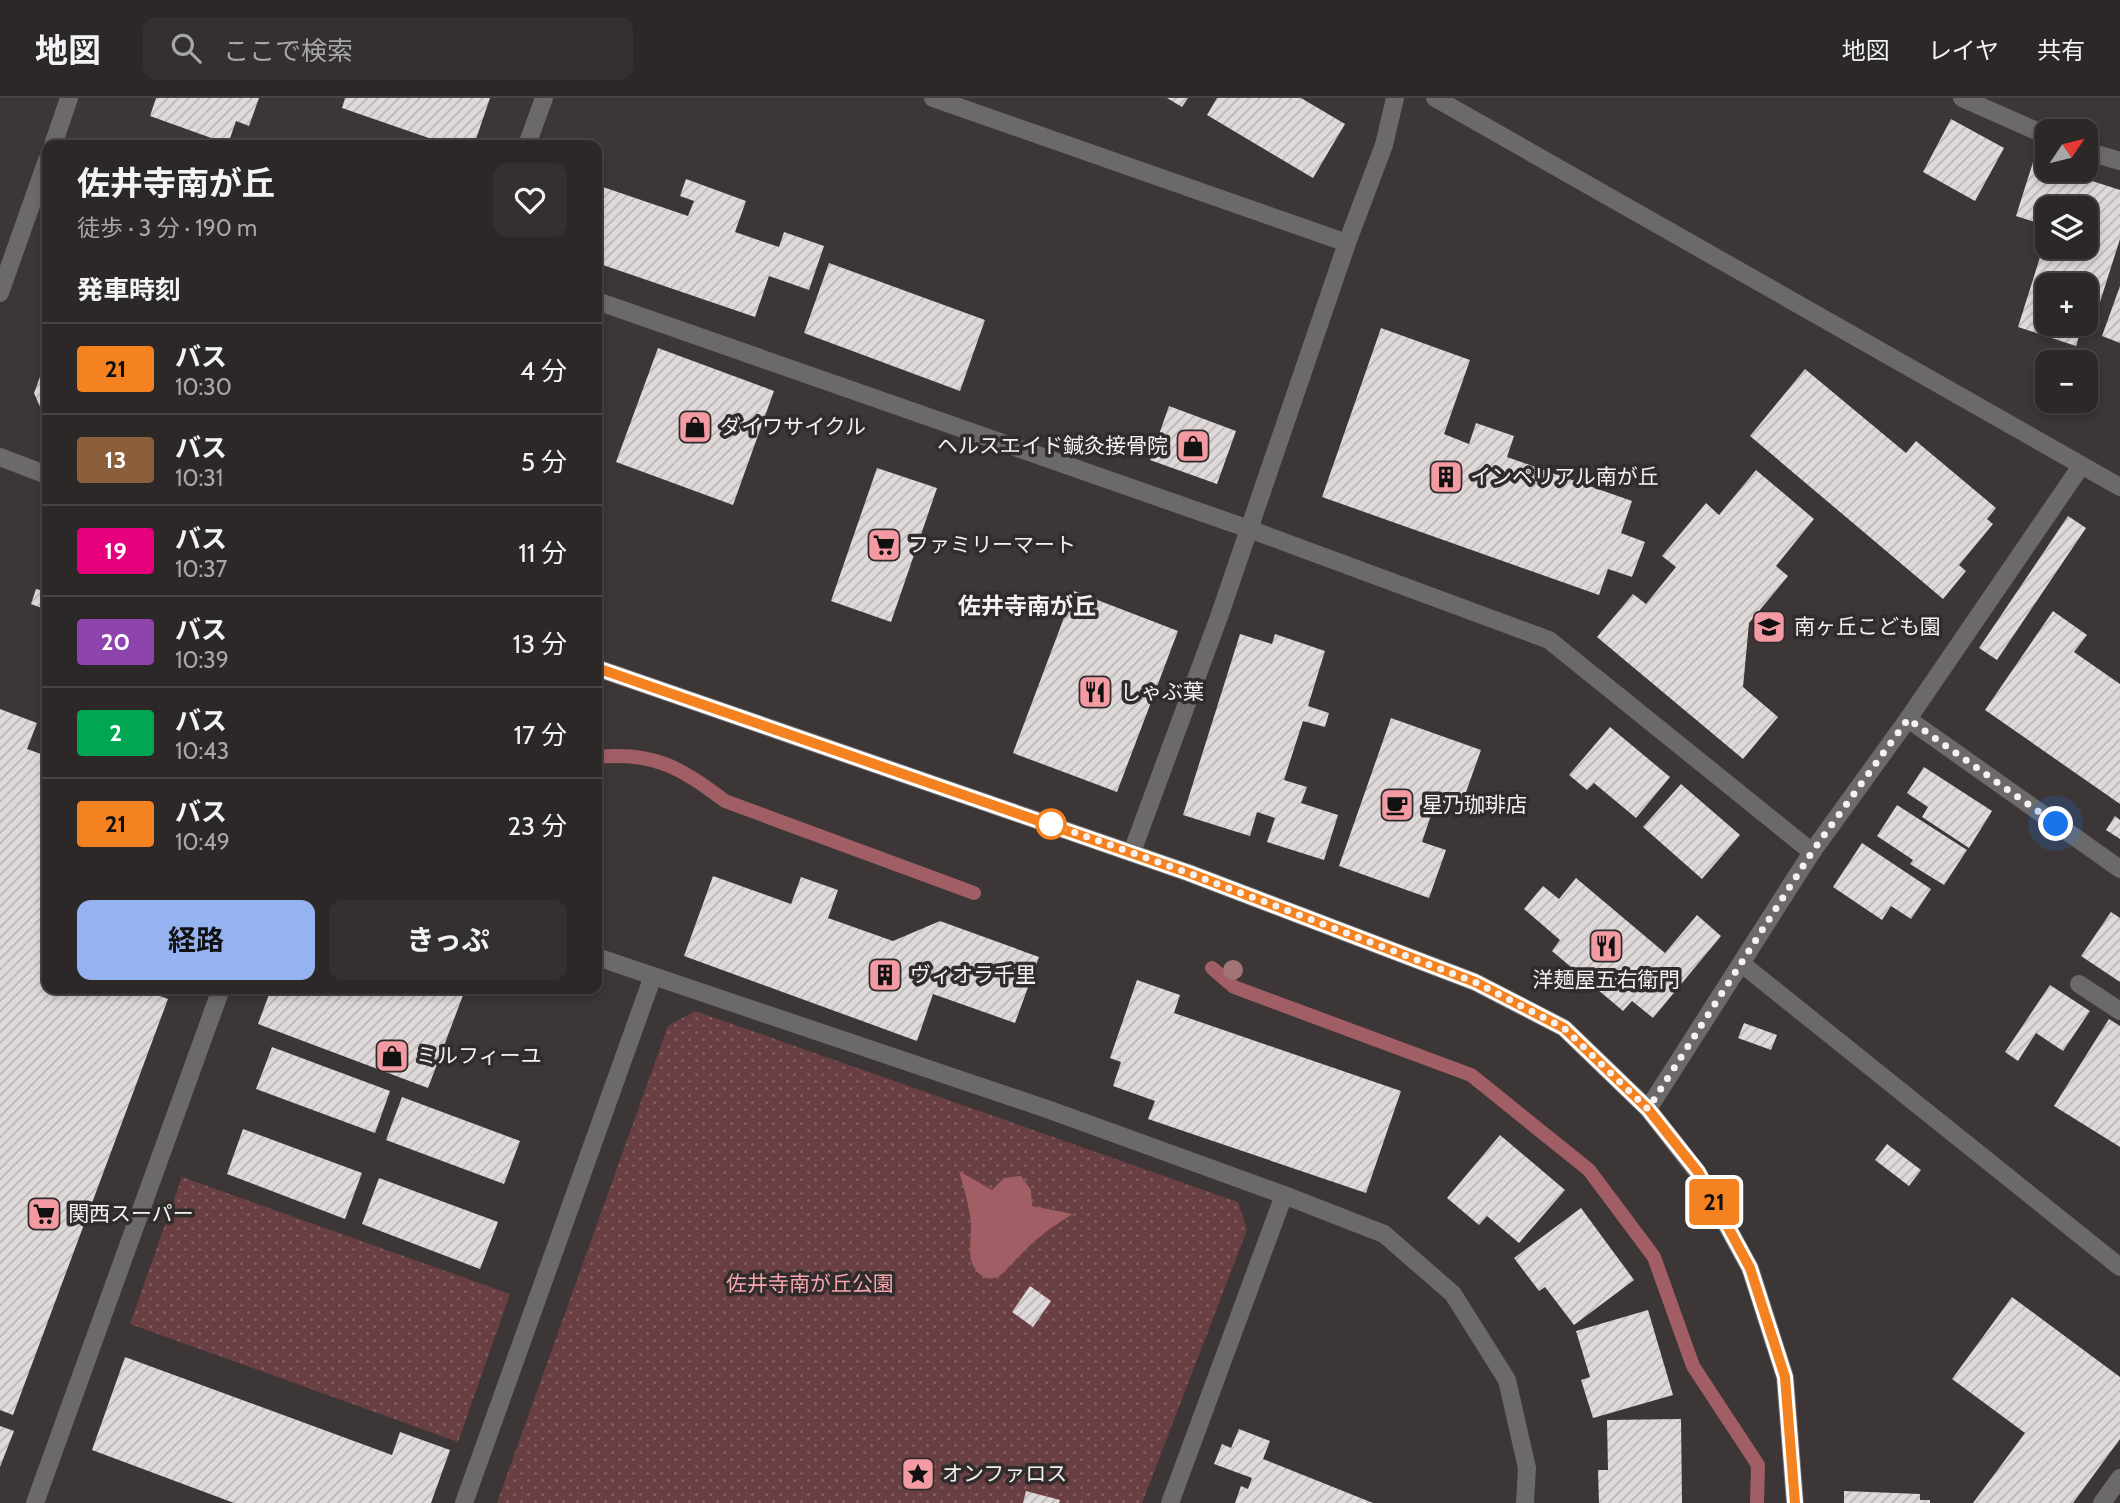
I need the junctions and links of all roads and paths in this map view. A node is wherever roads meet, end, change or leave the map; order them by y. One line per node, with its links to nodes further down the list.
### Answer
1 (69, 98): 8 (street)
2 (544, 98): 9 (street)
3 (933, 98): 13 (street)
4 (1395, 98): 13 (street)
5 (1435, 98): 17 (street)
6 (1962, 98): 7 (street)
7 (2035, 130)
8 (55, 140)
9 (529, 140)
10 (2098, 155): 11 (street)
11 (2120, 161)
12 (42, 174): 14 (street)
13 (1347, 243): 20 (street)
14 (0, 293)
15 (602, 303): 20 (street)
16 (0, 457): 18 (street)
17 (2081, 466): 19 (street); 22 (street)
18 (42, 473)
19 (2120, 487)
20 (1249, 529): 23 (street); 24 (street)
21 (602, 670): 23 (street)
22 (1908, 719): 24 (street); 25 (street)
23 (1132, 852): 32 (street)
24 (1812, 852): 27 (street)
25 (2120, 869)
26 (602, 959): 28 (street)
27 (1742, 964): 32 (street); 34 (street)
28 (653, 976): 33 (street); 37 (street)
29 (2079, 984): 31 (street)
30 (219, 994): 36 (street)
31 (2120, 1010)
32 (1648, 1109): 40 (street)
33 (1284, 1195): 38 (street); 39 (street)
34 (2120, 1267)
35 (2120, 1478): 41 (street)
36 (36, 1503)
37 (464, 1503)
38 (1170, 1503)
39 (1525, 1503)
40 (1795, 1503)
41 (2102, 1503)

